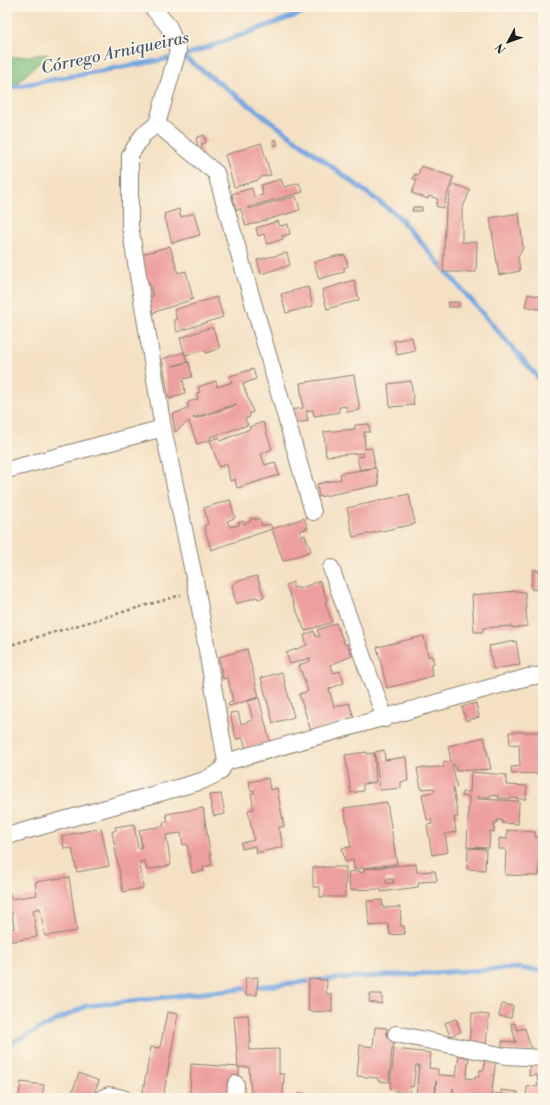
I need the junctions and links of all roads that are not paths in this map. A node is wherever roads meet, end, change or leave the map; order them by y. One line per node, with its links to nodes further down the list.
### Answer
1 (152, 7): 2 (street)
2 (157, 124): 3 (street); 5 (street)
3 (164, 428): 4 (street); 9 (street)
4 (7, 470)
5 (313, 512)
6 (331, 568): 8 (street)
7 (543, 675): 8 (street)
8 (385, 719): 9 (street)
9 (226, 762): 10 (street)
10 (7, 836)
11 (396, 1034): 12 (street)
12 (543, 1058)
13 (102, 1098): 14 (street)
14 (123, 1098)

